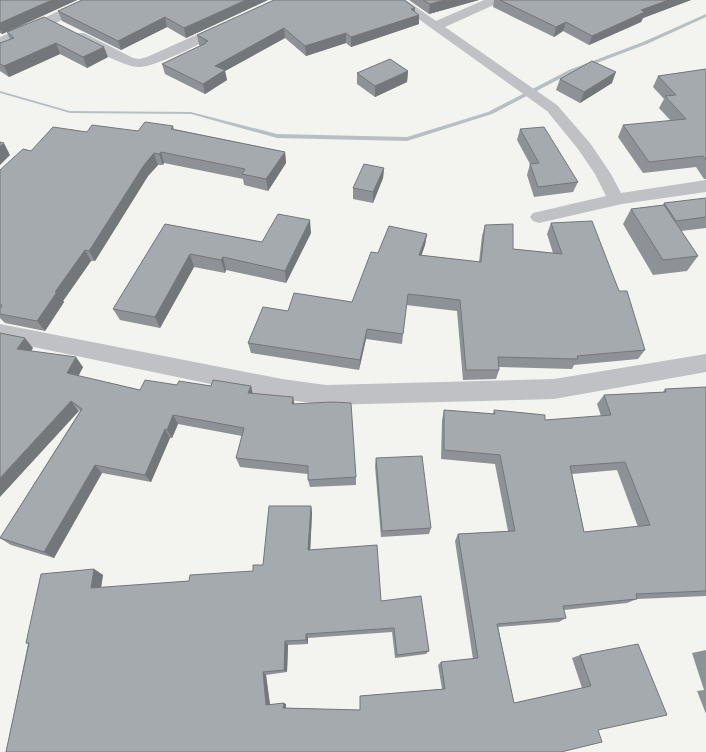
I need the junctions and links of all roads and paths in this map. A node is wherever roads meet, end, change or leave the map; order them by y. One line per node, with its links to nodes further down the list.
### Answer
1 (90, 0): 5 (street)
2 (398, 0): 6 (street)
3 (494, 0): 6 (street)
4 (239, 20): 5 (street)
5 (49, 21): 7 (street)
6 (436, 26): 9 (street)
7 (0, 42)
8 (706, 186): 9 (street)
9 (616, 199): 10 (street)
10 (539, 217)
11 (0, 332): 12 (street)
12 (706, 363)

